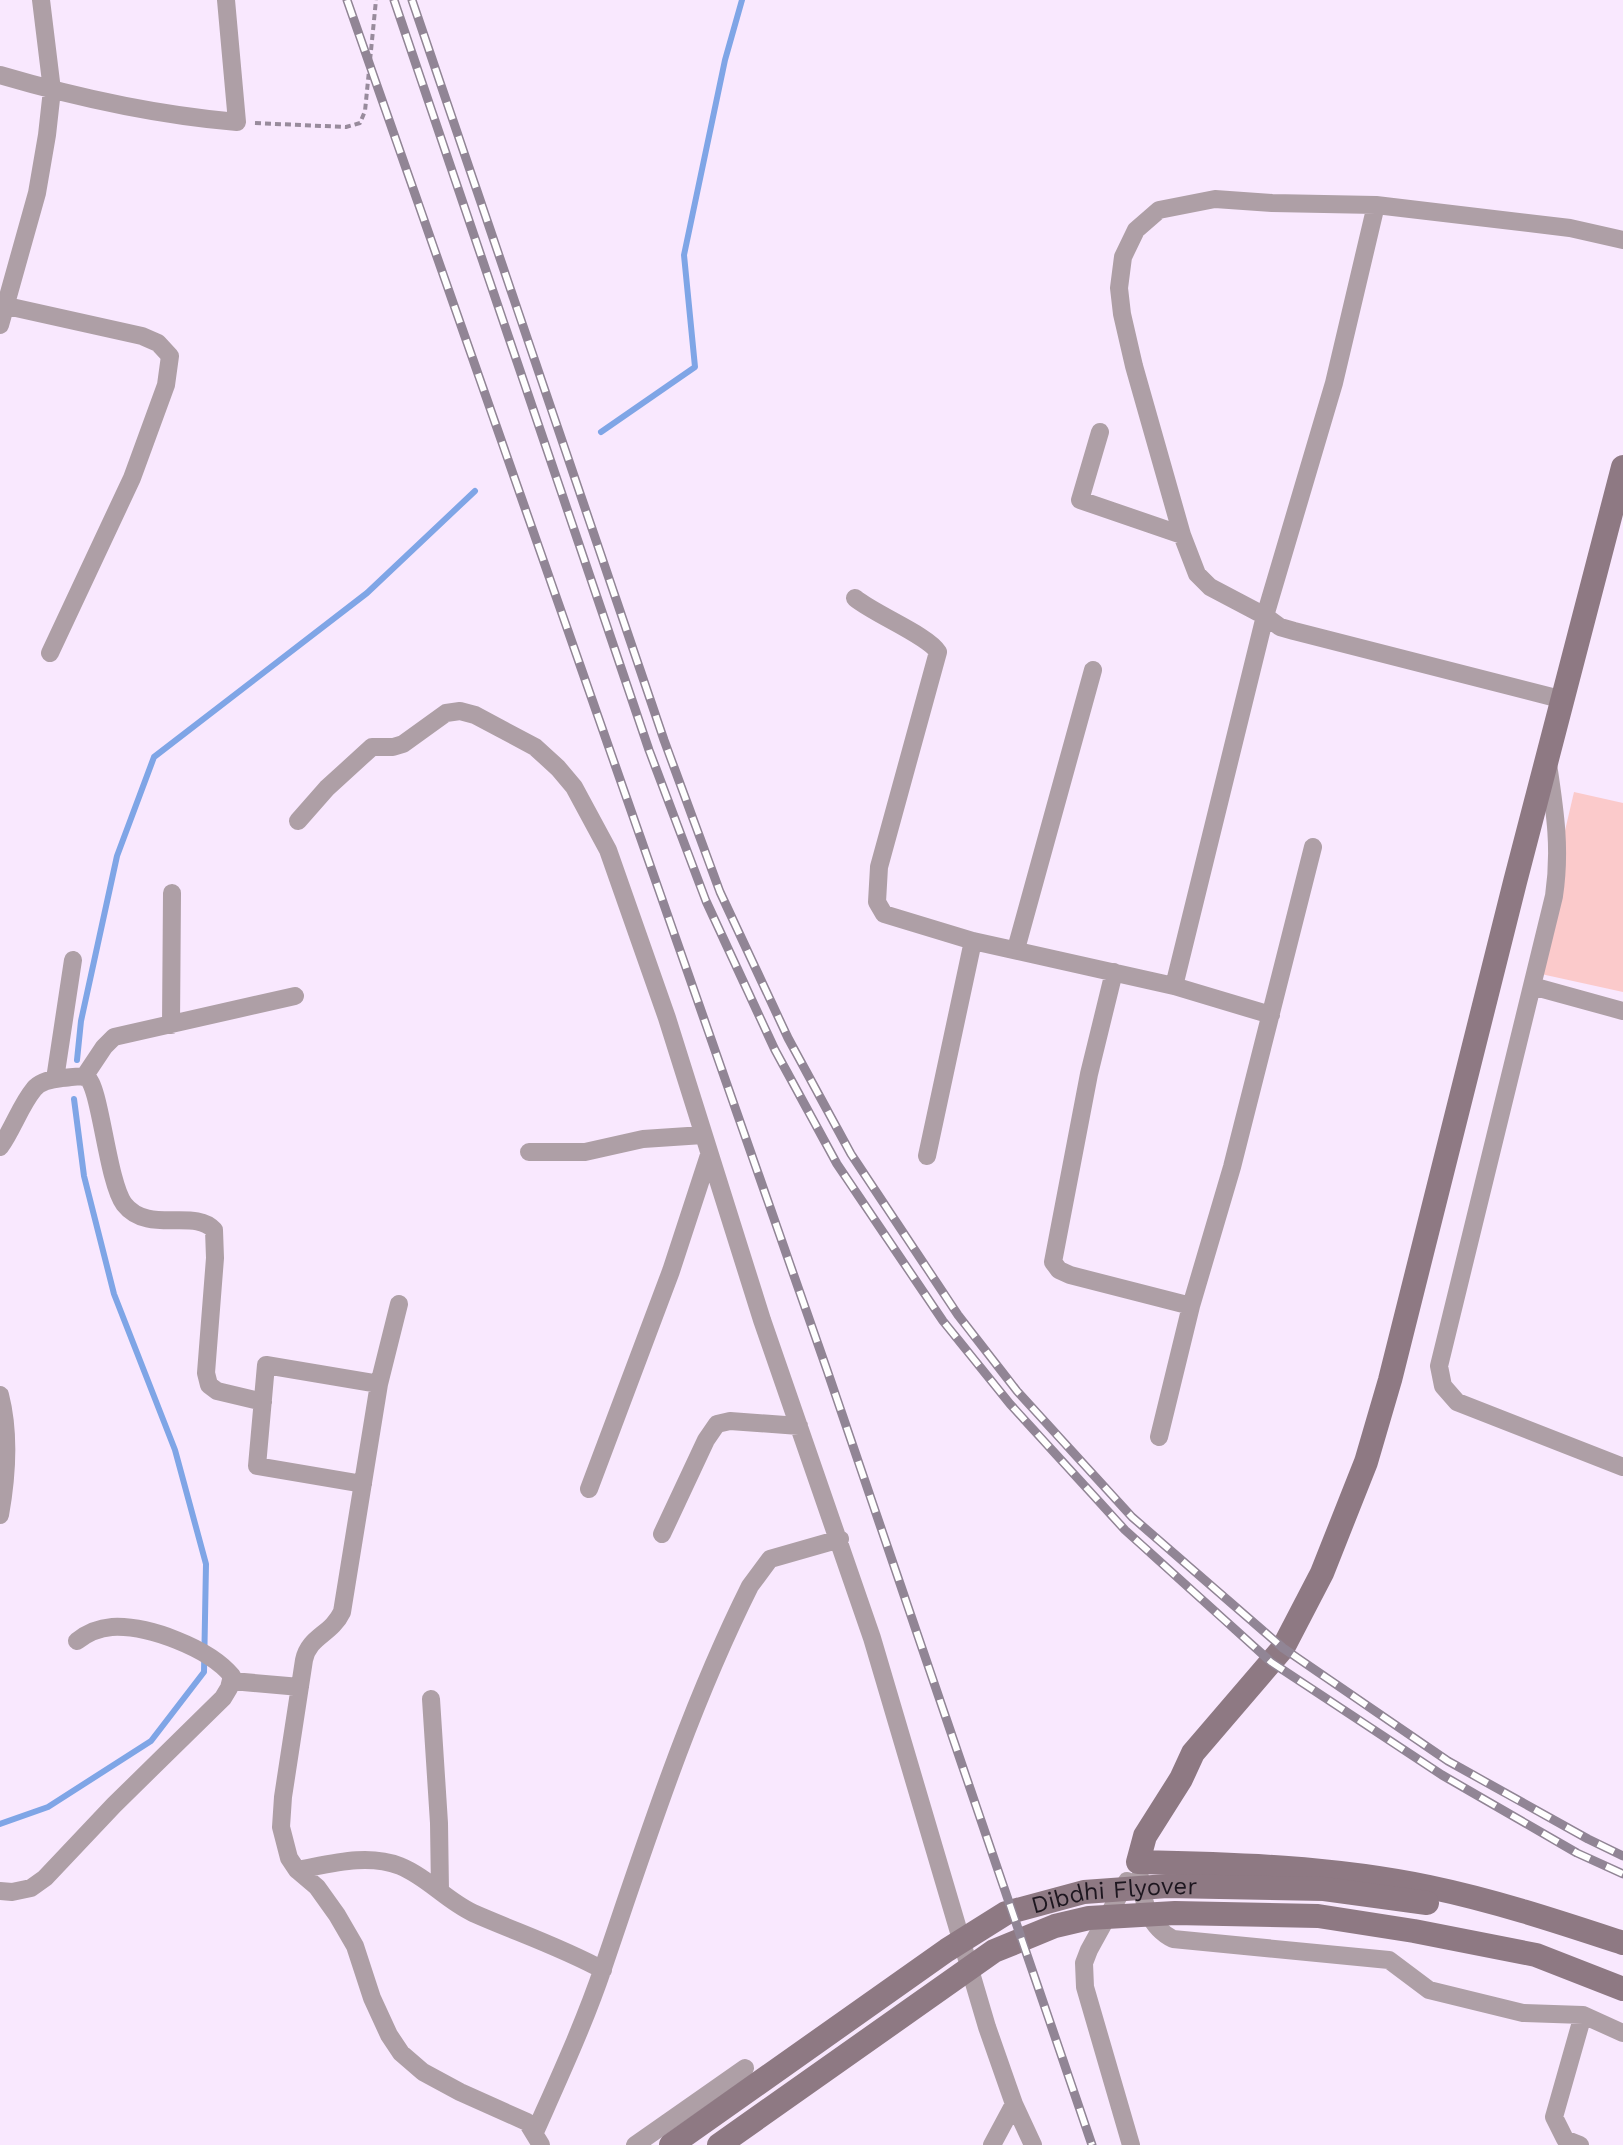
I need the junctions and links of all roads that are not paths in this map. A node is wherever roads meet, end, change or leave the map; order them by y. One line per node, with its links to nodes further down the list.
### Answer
1 (41, 0): 4 (street)
2 (226, 0): 4 (street)
3 (0, 75): 4 (street)
4 (52, 90): 7 (street)
5 (1376, 205): 6 (street); 11 (street); 13 (street)
6 (1623, 240)
7 (7, 306): 8 (street); 14 (street)
8 (0, 325)
9 (1100, 432): 11 (street)
10 (1623, 467): 16 (main road)
11 (1182, 535): 13 (street)
12 (855, 598): 21 (street)
13 (1265, 616): 16 (street); 25 (street)
14 (50, 653)
15 (1093, 670): 22 (street)
16 (1564, 700): 17 (main road)
17 (1547, 762): 26 (street); 55 (main road)
18 (298, 821): 33 (street)
19 (1313, 847): 29 (street)
20 (172, 893): 30 (street)
21 (973, 941): 22 (street); 37 (street)
22 (1016, 949): 24 (street)
23 (73, 960): 32 (street)
24 (1114, 972): 25 (street); 39 (street)
25 (1174, 986): 29 (street)
26 (1532, 986): 28 (street); 45 (street)
27 (295, 996): 30 (street)
28 (1623, 1011)
29 (1271, 1015): 39 (street)
30 (171, 1025): 31 (street)
31 (84, 1077): 32 (street); 42 (street)
32 (55, 1079): 34 (street)
33 (703, 1135): 35 (street); 36 (street)
34 (0, 1147)
35 (529, 1152)
36 (709, 1155): 43 (street); 47 (street)
37 (927, 1156)
38 (399, 1304): 40 (street)
39 (1191, 1306): 44 (street)
40 (379, 1384): 42 (street); 46 (street)
41 (0, 1395): 48 (street)
42 (263, 1402): 46 (street)
43 (799, 1426): 49 (street); 50 (street)
44 (1159, 1437)
45 (1623, 1467)
46 (363, 1484): 53 (street)
47 (589, 1489)
48 (0, 1515)
49 (662, 1534)
50 (840, 1539): 61 (street); 66 (street)
51 (77, 1641): 52 (street)
52 (227, 1673): 53 (street); 57 (street)
53 (300, 1687): 56 (street)
54 (431, 1699): 58 (street)
55 (1138, 1862): 59 (main road); 63 (street); 74 (street)
56 (297, 1870): 58 (street); 67 (street)
57 (0, 1891)
58 (440, 1891): 61 (street)
59 (1623, 1943)
60 (1623, 1960): 70 (main road, Dibdhi Flyover)
61 (603, 1970): 67 (street)
62 (1623, 1989): 71 (main road, Dibdhi Flyover)
63 (1583, 2015): 64 (street); 75 (street)
64 (1623, 2033)
65 (745, 2068): 69 (street)
66 (1014, 2104): 68 (street); 73 (street)
67 (538, 2139)
68 (994, 2140): 72 (street)
69 (635, 2145)
70 (671, 2145)
71 (719, 2145)
72 (974, 2145)
73 (1033, 2145)
74 (1131, 2145)
75 (1580, 2145)

